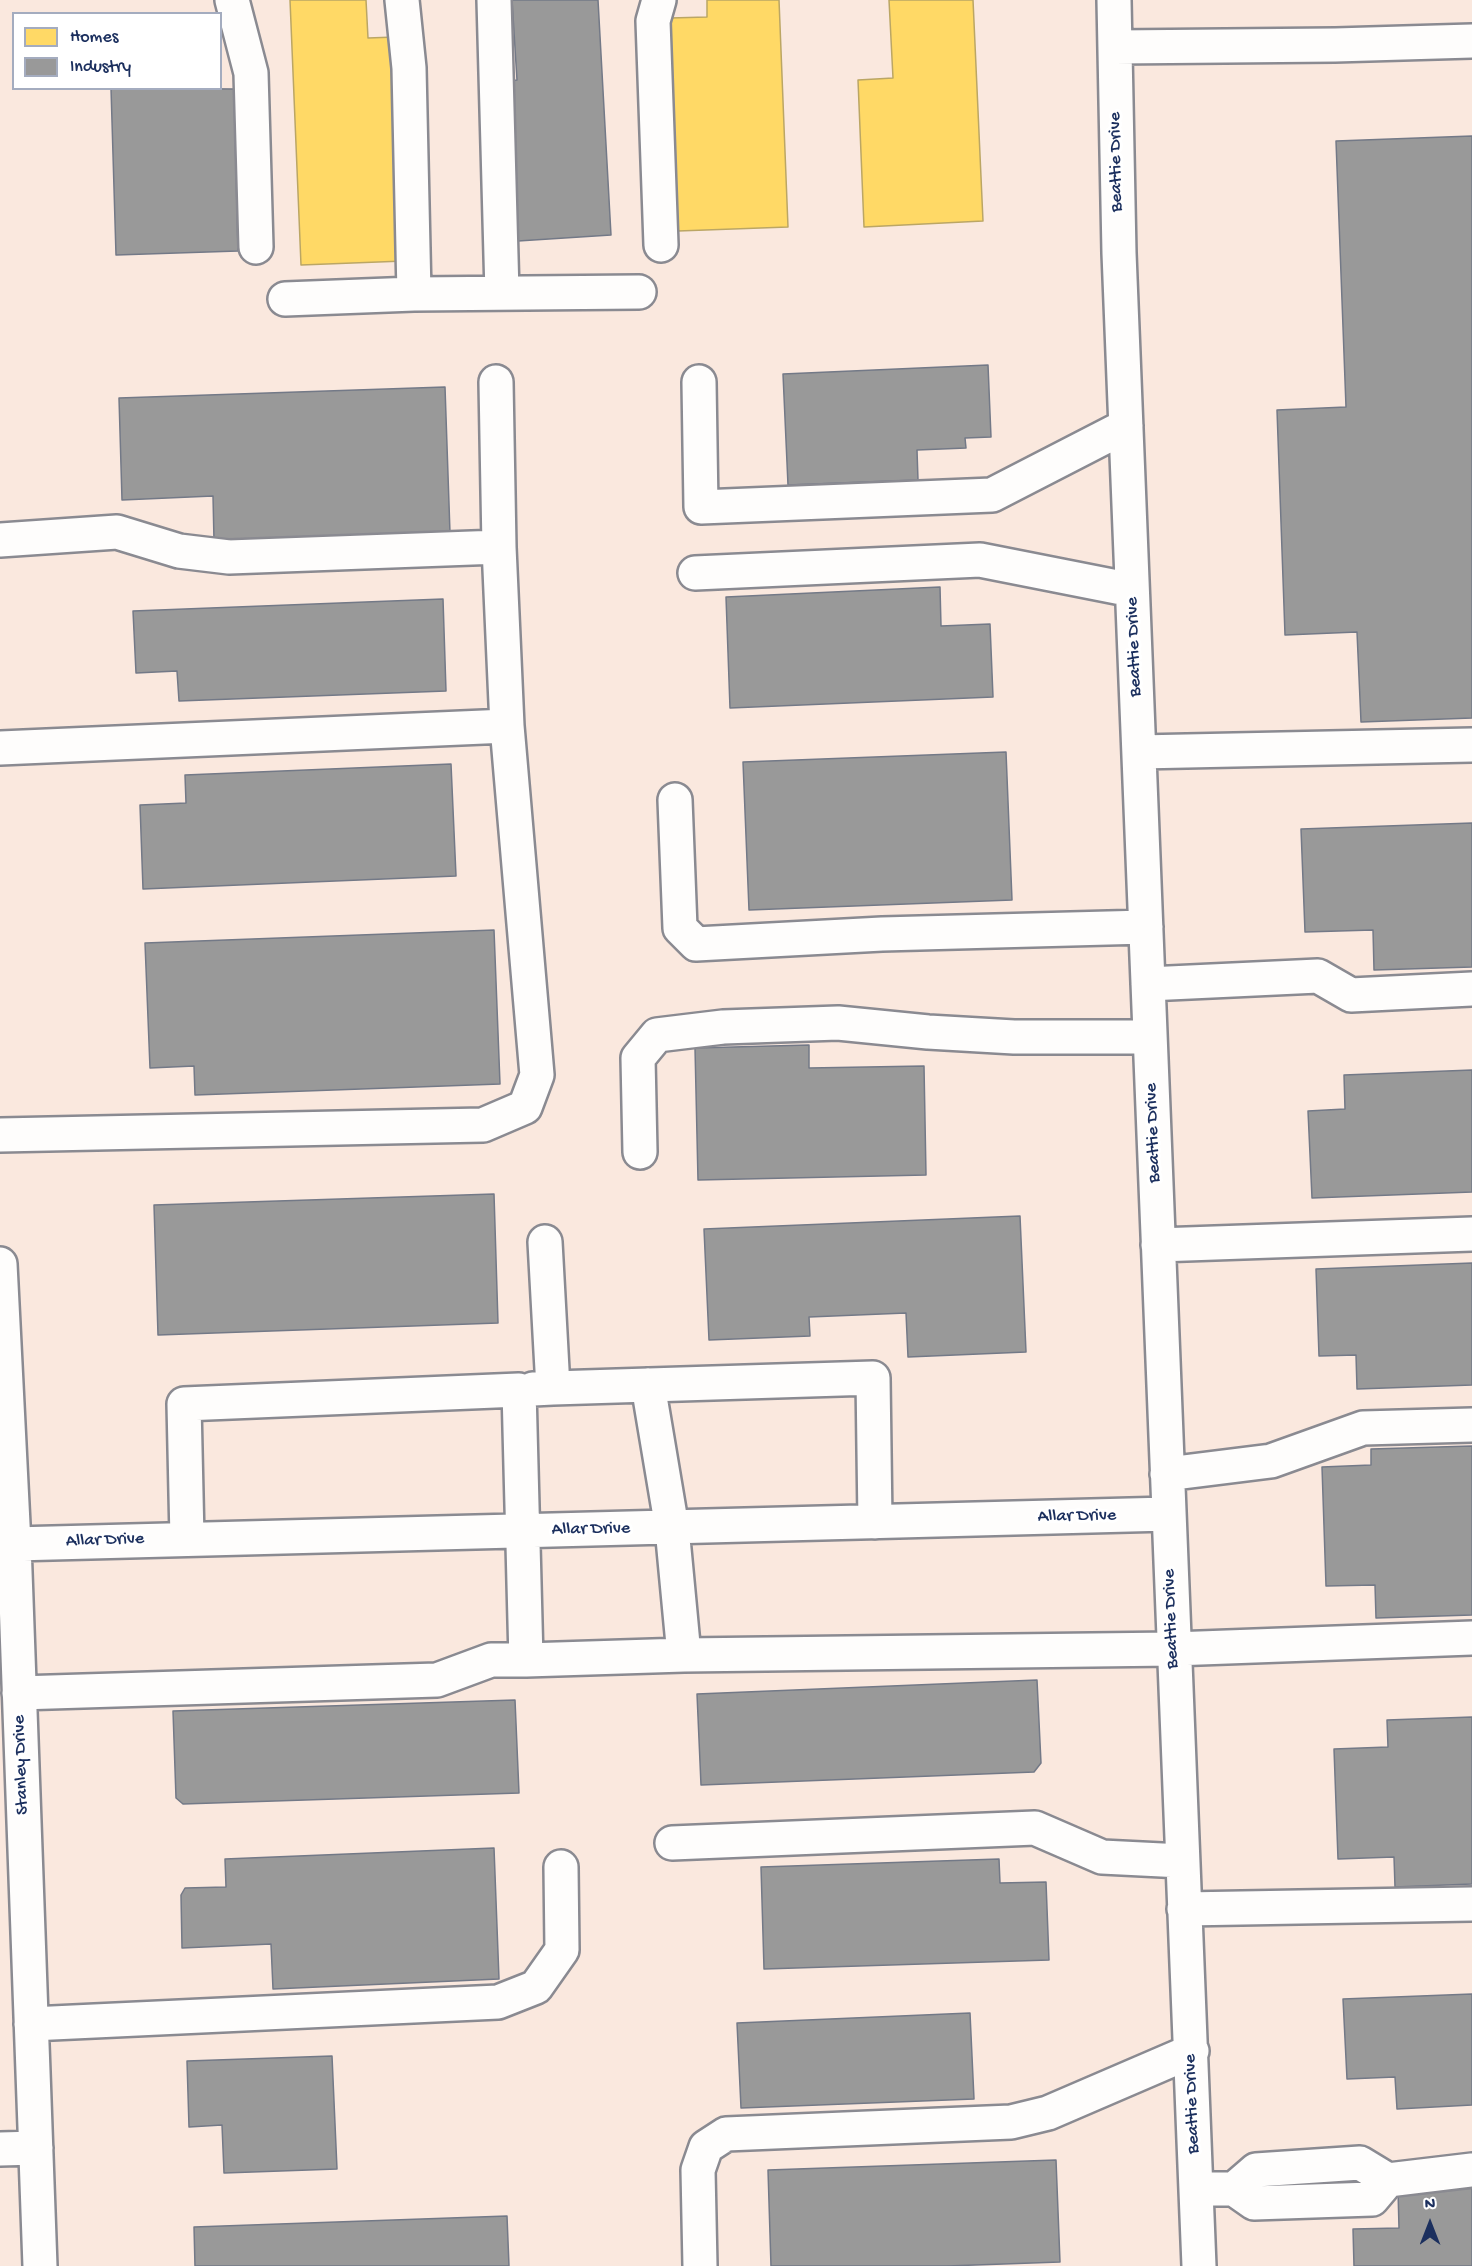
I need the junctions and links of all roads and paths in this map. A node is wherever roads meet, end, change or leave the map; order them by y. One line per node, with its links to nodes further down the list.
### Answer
1 (232, 0): 9 (street)
2 (402, 0): 12 (street)
3 (494, 0): 11 (street)
4 (659, 0): 8 (street)
5 (1114, 0): 7 (street, Beattie Drive)
6 (1472, 41): 7 (street)
7 (1115, 47): 16 (street, Beattie Drive)
8 (661, 245)
9 (256, 247)
10 (639, 292): 11 (street)
11 (502, 293): 12 (street)
12 (414, 294): 13 (street)
13 (285, 299)
14 (496, 382): 18 (street)
15 (699, 382): 16 (street)
16 (1126, 426): 20 (street, Beattie Drive)
17 (0, 540): 18 (street)
18 (499, 546): 21 (street)
19 (695, 573): 20 (street)
20 (1132, 590): 24 (street, Beattie Drive)
21 (507, 726): 23 (street); 30 (street)
22 (1472, 745): 24 (street)
23 (0, 748)
24 (1139, 752): 26 (street, Beattie Drive)
25 (675, 800): 26 (street)
26 (1146, 927): 27 (street, Beattie Drive)
27 (1148, 984): 28 (street); 29 (street, Beattie Drive)
28 (1472, 989)
29 (1150, 1037): 31 (street); 34 (street, Beattie Drive)
30 (0, 1135)
31 (640, 1152)
32 (1472, 1234): 34 (street)
33 (545, 1242): 37 (street)
34 (1158, 1245): 40 (street, Beattie Drive)
35 (0, 1264): 46 (street, Stanley Drive)
36 (648, 1385): 37 (street); 42 (street); 43 (street)
37 (554, 1388): 38 (street)
38 (519, 1390): 44 (street); 45 (street)
39 (1472, 1425): 40 (street)
40 (1167, 1473): 41 (street, Beattie Drive)
41 (1168, 1514): 42 (street, Allar Drive); 49 (street, Beattie Drive)
42 (875, 1522): 43 (street, Allar Drive)
43 (672, 1528): 44 (street, Allar Drive); 50 (street)
44 (522, 1531): 45 (street, Allar Drive); 51 (street)
45 (186, 1539): 46 (street, Allar Drive)
46 (14, 1544): 47 (street, Stanley Drive)
47 (8, 1623): 52 (street, Stanley Drive)
48 (1472, 1638): 49 (street)
49 (1173, 1649): 50 (street); 54 (street, Beattie Drive)
50 (684, 1655): 51 (street)
51 (526, 1660): 52 (street)
52 (19, 1693): 58 (street, Stanley Drive)
53 (672, 1843): 54 (street)
54 (1182, 1861): 57 (street, Beattie Drive)
55 (561, 1867): 58 (street)
56 (1472, 1904): 57 (street)
57 (1184, 1910): 59 (street, Beattie Drive)
58 (31, 2024): 60 (street, Stanley Drive)
59 (1192, 2051): 63 (street, Beattie Drive); 65 (street)
60 (36, 2148): 61 (street); 64 (street, Stanley Drive)
61 (0, 2149)
62 (1472, 2170): 63 (street)
63 (1196, 2188): 66 (street, Beattie Drive)
64 (40, 2266)
65 (700, 2266)
66 (1199, 2266)

